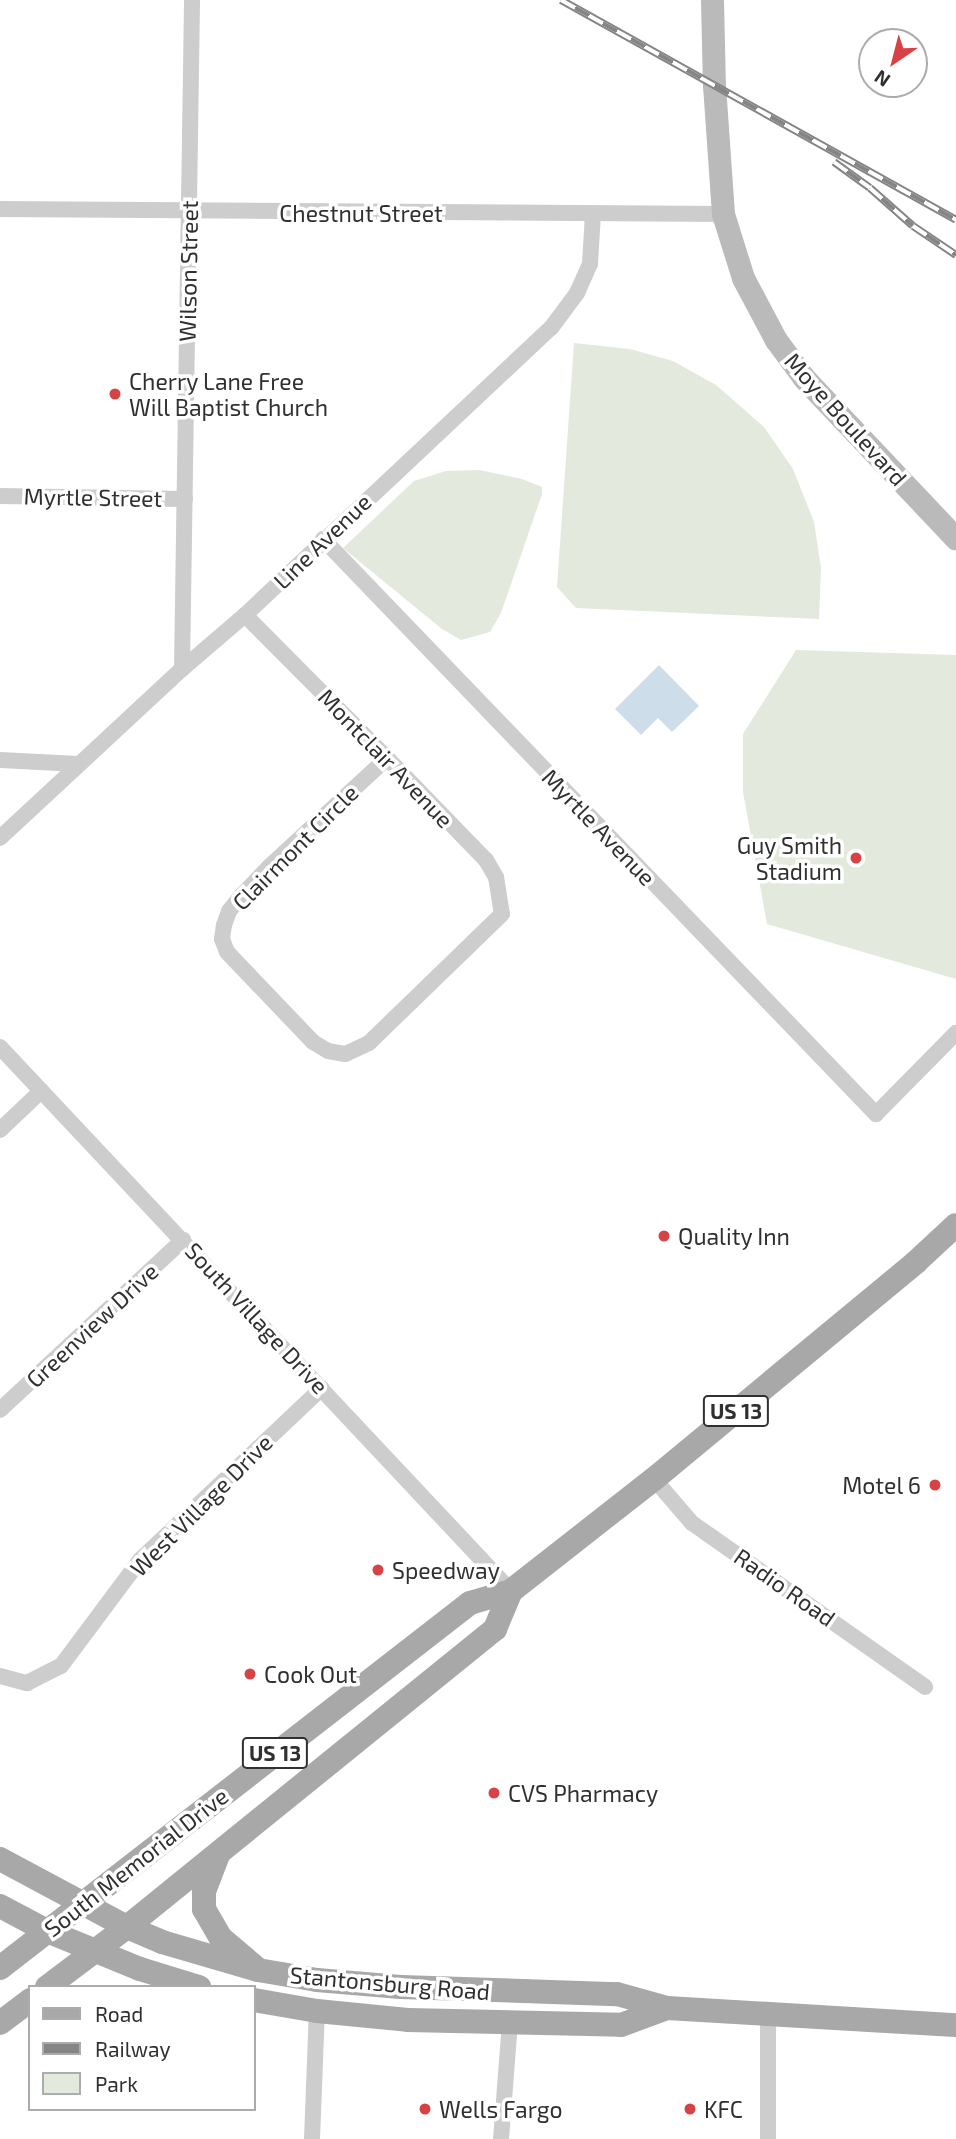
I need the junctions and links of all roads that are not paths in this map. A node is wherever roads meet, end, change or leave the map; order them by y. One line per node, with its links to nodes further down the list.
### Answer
1 (192, 0): 4 (street, Wilson Street)
2 (712, 0): 6 (main road, Moye Boulevard)
3 (0, 209): 4 (street, Chestnut Street)
4 (188, 213): 5 (street, Chestnut Street); 8 (street, Wilson Street)
5 (593, 214): 6 (street, Chestnut Street); 9 (street, Line Avenue)
6 (723, 214): 10 (main road, Moye Boulevard)
7 (0, 496): 8 (street, Myrtle Street)
8 (185, 499): 12 (street, Wilson Street)
9 (323, 539): 11 (street, Line Avenue); 18 (street, Myrtle Avenue)
10 (956, 539)
11 (245, 615): 12 (street, Line Avenue); 13 (street, Montclair Avenue)
12 (182, 669): 15 (street, Line Avenue)
13 (387, 758): 17 (street, Montclair Avenue); 17 (street, Clairmont Circle)
14 (0, 761): 15 (street)
15 (78, 764): 16 (street, Line Avenue)
16 (0, 838)
17 (502, 914)
18 (956, 1033)
19 (0, 1047): 20 (street, South Village Drive)
20 (41, 1091): 21 (street); 23 (street, South Village Drive)
21 (0, 1130)
22 (956, 1225): 26 (main road, South Memorial Drive / US 13)
23 (183, 1240): 24 (street, South Village Drive); 25 (street, Greenview Drive)
24 (322, 1388): 27 (street, South Village Drive); 28 (street, West Village Drive)
25 (0, 1410)
26 (654, 1479): 27 (main road, South Memorial Drive / US 13); 29 (street, Radio Road)
27 (511, 1591): 30 (main road, South Memorial Drive / US 13); 32 (main road, South Memorial Drive / US 13)
28 (0, 1676)
29 (925, 1687)
30 (219, 1853): 34 (main road, South Memorial Drive / US 13); 38 (main road)
31 (0, 1859): 32 (main road, Stantonsburg Road)
32 (83, 1903): 34 (main road, Stantonsburg Road); 35 (main road, South Memorial Drive / US 13)
33 (0, 1906): 35 (main road)
34 (127, 1927): 36 (main road, South Memorial Drive / US 13); 38 (main road, Stantonsburg Road)
35 (47, 1931): 36 (main road); 37 (main road, South Memorial Drive / US 13)
36 (94, 1950): 39 (main road, South Memorial Drive / US 13); 40 (main road)
37 (0, 1968)
38 (258, 1970): 43 (main road, Stantonsburg Road)
39 (50, 1985)
40 (192, 1985)
41 (256, 2000): 44 (main road, Stantonsburg Road)
42 (28, 2002): 47 (main road)
43 (667, 2008): 45 (main road, Stantonsburg Road); 46 (main road, Stantonsburg Road)
44 (317, 2011): 46 (main road, Stantonsburg Road); 49 (street)
45 (768, 2015): 48 (main road, Stantonsburg Road); 51 (street)
46 (510, 2022): 50 (street)
47 (0, 2023)
48 (956, 2025)
49 (312, 2139)
50 (501, 2139)
51 (768, 2139)

